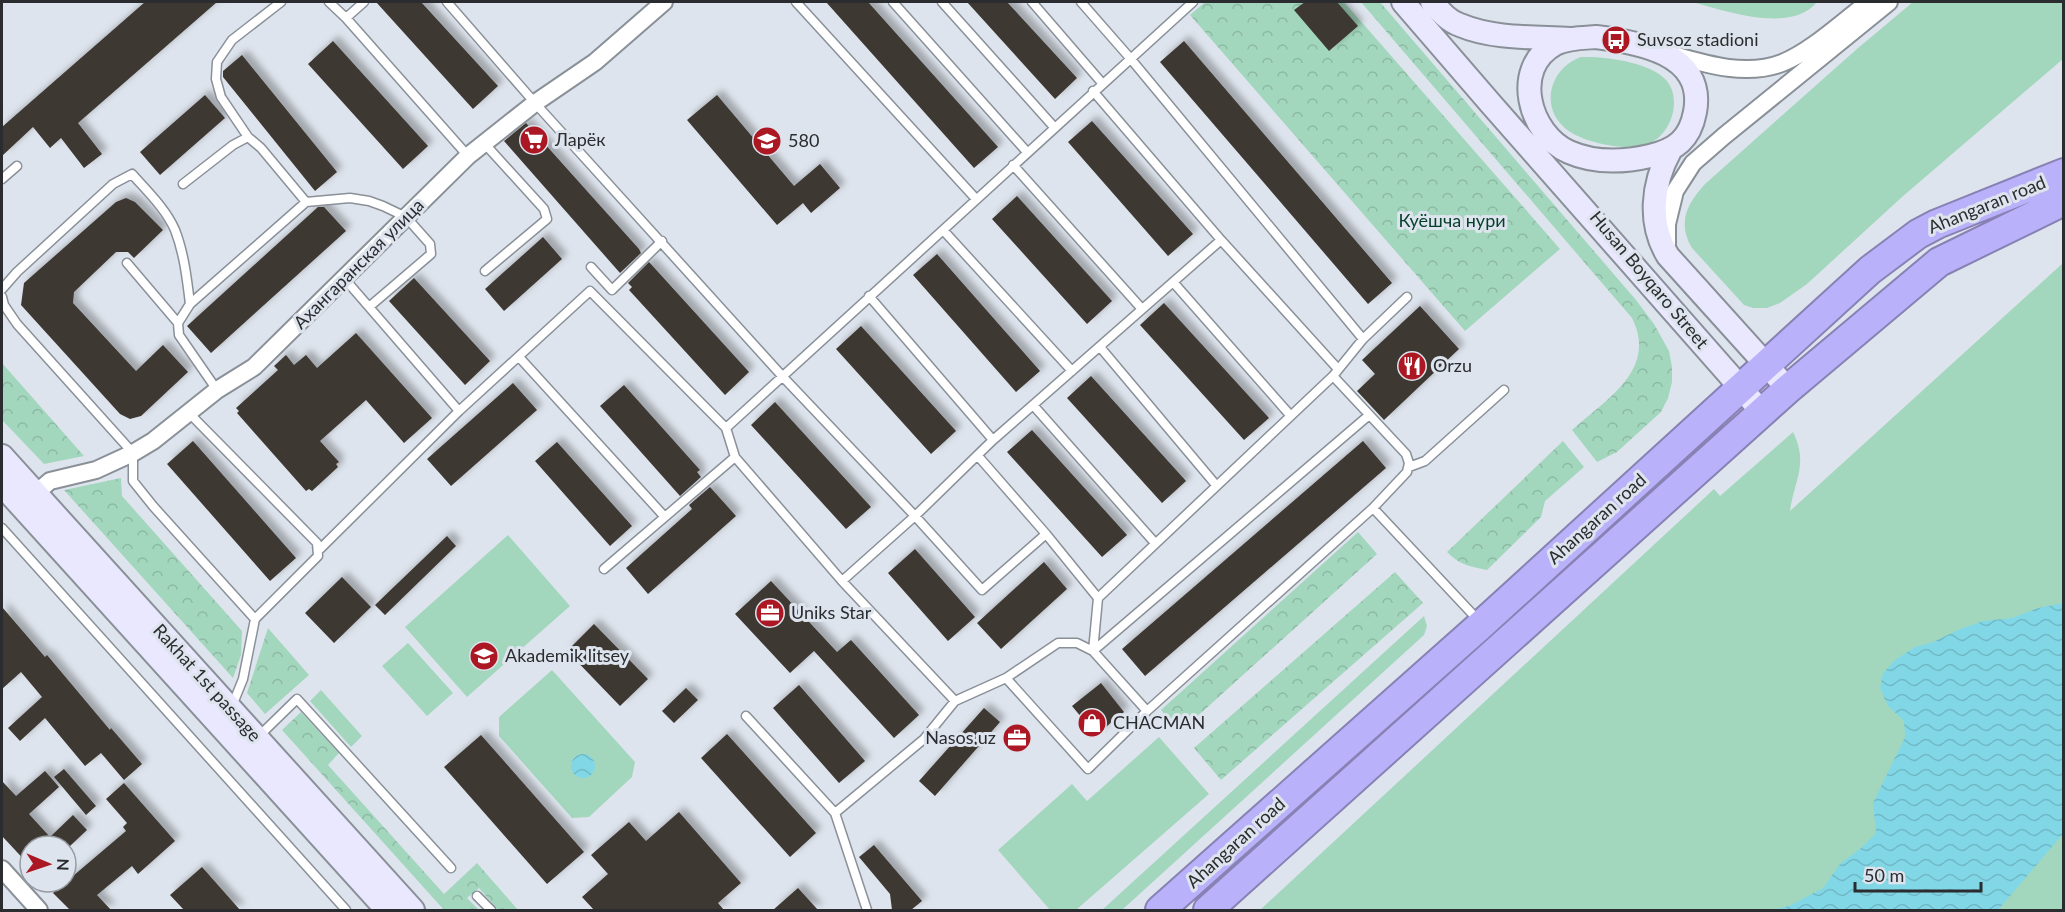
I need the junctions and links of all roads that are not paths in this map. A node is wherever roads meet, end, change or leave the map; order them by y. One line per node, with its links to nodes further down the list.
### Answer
1 (281, 2): 26 (lane)
2 (329, 2): 16 (lane)
3 (364, 2): 16 (lane)
4 (447, 2): 22 (lane)
5 (664, 2): 22 (street, Ахангаранская улица)
6 (796, 2): 37 (lane)
7 (893, 2): 30 (lane)
8 (942, 2): 24 (lane)
9 (1032, 2): 20 (lane)
10 (1081, 2): 19 (lane)
11 (1193, 2): 19 (lane)
12 (1403, 2): 23 (main road, Husan Boyqaro Street)
13 (1432, 2): 17 (main road, Husan Boyqaro Street)
14 (1869, 2): 18 (street)
15 (1889, 2): 25 (street)
16 (346, 18): 31 (lane)
17 (1572, 39): 18 (main road, Husan Boyqaro Street); 27 (main road, Husan Boyqaro Street)
18 (1664, 53): 29 (main road, Husan Boyqaro Street)
19 (1130, 58): 20 (lane); 61 (lane)
20 (1102, 82): 21 (lane)
21 (1093, 91): 24 (lane); 43 (lane)
22 (535, 103): 28 (street, Ахангаранская улица); 44 (lane)
23 (1491, 104): 27 (main road, Husan Boyqaro Street); 41 (main road, Husan Boyqaro Street)
24 (1054, 127): 30 (lane)
25 (1724, 136): 29 (street); 45 (street)
26 (248, 137): 36 (lane); 39 (lane)
27 (1549, 138): 29 (main road, Husan Boyqaro Street); 41 (main road, Husan Boyqaro Street)
28 (484, 143): 31 (street, Ахангаранская улица); 48 (lane)
29 (1670, 151): 45 (main road, Husan Boyqaro Street)
30 (1027, 152): 32 (lane)
31 (468, 156): 40 (street, Ахангаранская улица)
32 (1013, 165): 37 (lane); 59 (lane)
33 (17, 166): 35 (lane)
34 (2064, 173): 64 (highway, Ahangaran road)
35 (2, 179)
36 (183, 184)
37 (976, 199): 42 (lane)
38 (2064, 201): 71 (highway, Ahangaran road)
39 (306, 202): 40 (lane); 57 (lane)
40 (406, 217): 49 (street, Ахангаранская улица); 58 (lane)
41 (1599, 225): 68 (main road, Husan Boyqaro Street)
42 (943, 230): 53 (lane); 65 (lane)
43 (1221, 240): 50 (lane); 66 (lane)
44 (662, 242): 52 (lane); 67 (lane)
45 (1668, 256): 64 (main road, Husan Boyqaro Street)
46 (127, 263): 60 (lane)
47 (591, 267): 52 (lane)
48 (485, 271)
49 (344, 278): 58 (lane); 69 (street, Ахангаранская улица)
50 (1173, 282): 59 (lane); 76 (lane)
51 (2, 289): 57 (lane)
52 (612, 290): 56 (lane)
53 (869, 296): 67 (lane); 79 (lane)
54 (2, 297): 80 (lane)
55 (1407, 297): 61 (lane)
56 (600, 300): 63 (lane); 78 (lane)
57 (190, 304): 60 (lane)
58 (369, 307): 73 (lane)
59 (1142, 309): 62 (lane)
60 (178, 323): 69 (lane)
61 (1363, 339): 66 (lane)
62 (1100, 347): 65 (lane); 86 (lane)
63 (519, 357): 73 (lane); 89 (lane)
64 (1765, 364): 68 (highway, Ahangaran road); 71 (main road, Husan Boyqaro Street)
65 (1072, 371): 72 (lane)
66 (1335, 372): 76 (lane); 77 (lane)
67 (783, 376): 78 (lane); 90 (lane)
68 (1740, 388): 75 (main road, Husan Boyqaro Street); 99 (highway, Ahangaran road)
69 (217, 390): 74 (street, Ахангаранская улица)
70 (1504, 390): 84 (lane)
71 (1788, 390): 75 (highway, Ahangaran road)
72 (1033, 405): 79 (lane); 93 (lane)
73 (459, 411): 94 (lane)
74 (188, 412): 80 (street, Ахангаранская улица); 94 (lane)
75 (1762, 412): 110 (highway, Ahangaran road)
76 (1290, 415): 86 (lane)
77 (1368, 416): 84 (lane); 100 (lane)
78 (726, 428): 83 (lane)
79 (993, 440): 82 (lane)
80 (133, 453): 87 (street, Ахангаранская улица); 98 (lane)
81 (2, 456): 87 (main road, Rakhat 1st passage)
82 (978, 456): 90 (lane); 92 (lane)
83 (735, 457): 89 (lane); 96 (lane)
84 (1409, 467): 88 (lane)
85 (2, 485): 87 (main road, Rakhat 1st passage)
86 (1216, 485): 93 (lane)
87 (28, 500): 103 (main road, Rakhat 1st passage); 114 (main road, Rakhat 1st passage)
88 (1373, 508): 99 (lane); 104 (lane)
89 (664, 516): 95 (lane)
90 (915, 516): 92 (lane); 96 (lane)
91 (2, 528): 113 (lane)
92 (1046, 534): 97 (lane)
93 (1155, 543): 97 (lane)
94 (319, 550): 98 (lane)
95 (604, 569)
96 (842, 581): 102 (lane)
97 (1098, 598): 100 (lane)
98 (255, 619): 103 (lane)
99 (1482, 624): 118 (highway, Ahangaran road)
100 (1093, 651): 101 (lane); 104 (lane)
101 (1006, 678): 102 (lane); 104 (lane)
102 (955, 701): 107 (lane)
103 (231, 709): 106 (main road, Rakhat 1st passage)
104 (1147, 711)
105 (746, 716): 107 (lane)
106 (257, 738): 108 (lane); 115 (main road, Rakhat 1st passage)
107 (835, 813): 117 (lane)
108 (452, 868)
109 (2, 869): 112 (street)
110 (1246, 876): 119 (highway, Ahangaran road); 120 (highway)
111 (477, 896): 116 (lane)
112 (39, 910)
113 (346, 910)
114 (387, 910)
115 (413, 910)
116 (491, 910)
117 (867, 910)
118 (1160, 910)
119 (1208, 910)
120 (1230, 910)

